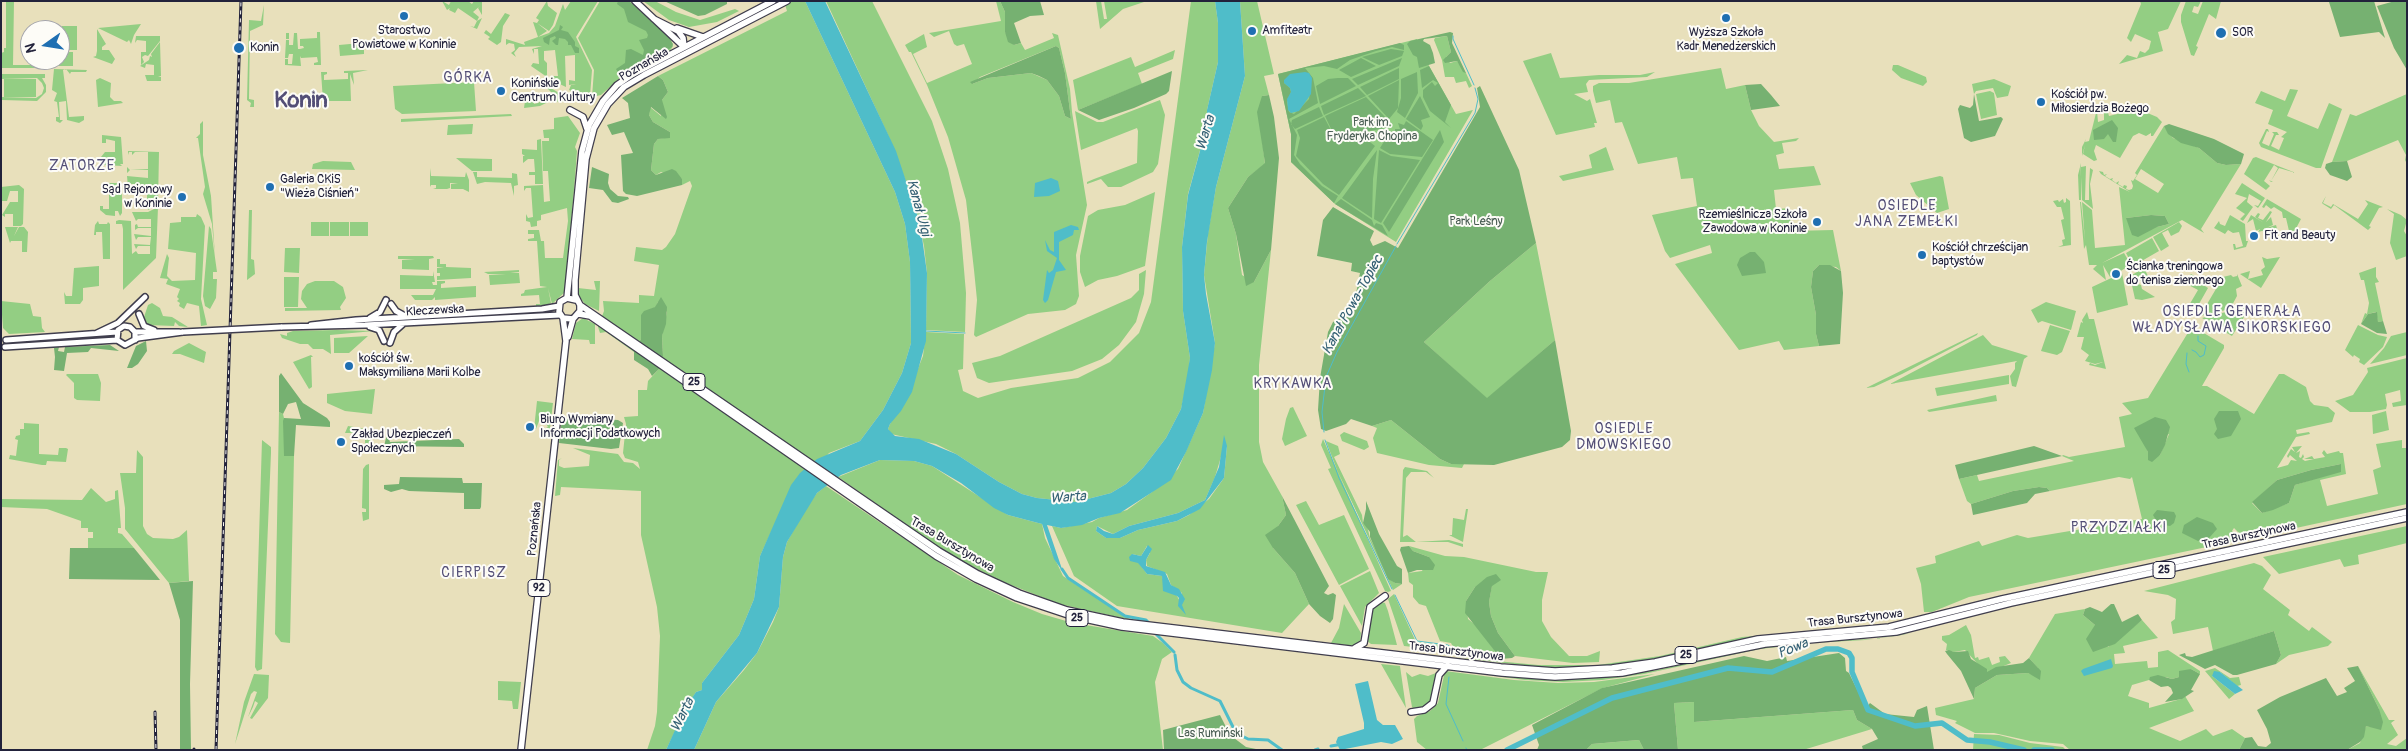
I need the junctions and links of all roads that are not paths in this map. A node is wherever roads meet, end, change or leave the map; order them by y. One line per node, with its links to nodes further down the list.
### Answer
1 (635, 1): 4 (main road)
2 (787, 1): 3 (main road)
3 (774, 4): 7 (main road); 8 (main road)
4 (654, 19): 5 (main road); 6 (main road)
5 (672, 27): 7 (main road); 8 (main road)
6 (672, 37): 8 (main road); 9 (main road)
7 (703, 37): 8 (main road)
8 (686, 50): 9 (main road, Poznańska); 15 (main road, Poznańska)
9 (671, 53): 11 (main road, Poznańska)
10 (570, 110): 11 (main road)
11 (587, 132): 13 (main road, Poznańska)
12 (145, 297): 30 (main road)
13 (567, 298): 15 (main road, 25); 17 (main road)
14 (386, 300): 24 (main road)
15 (578, 302): 19 (main road); 21 (main road, Trasa Bursztynowa / 25)
16 (392, 304): 20 (main road)
17 (559, 306): 20 (main road, Kleczewska); 22 (main road)
18 (139, 314): 26 (main road)
19 (579, 314): 21 (main road, Trasa Bursztynowa / 25); 23 (main road)
20 (411, 316): 24 (main road, Kleczewska)
21 (595, 316): 41 (main road, Trasa Bursztynowa / 25)
22 (562, 317): 23 (main road); 25 (main road, Kleczewska); 35 (main road, Poznańska / 92)
23 (573, 319): 35 (main road, Poznańska / 92)
24 (365, 322): 25 (main road, Kleczewska); 25 (main road); 29 (main road, Kleczewska, bridge)
25 (406, 323)
26 (156, 331): 28 (main road, Kleczewska); 29 (main road, Kleczewska)
27 (117, 332): 28 (main road); 30 (main road); 33 (main road)
28 (135, 332): 34 (main road)
29 (183, 332): 34 (main road, Kleczewska)
30 (92, 335): 32 (main road)
31 (1, 336): 32 (main road)
32 (6, 340): 36 (main road)
33 (117, 340): 34 (main road); 36 (main road)
34 (135, 340)
35 (566, 341): 50 (main road, Poznańska / 92)
36 (3, 348)
37 (2407, 512): 45 (main road, Trasa Bursztynowa / 25)
38 (2407, 518): 47 (main road, Trasa Bursztynowa / 25)
39 (1385, 596): 40 (main road)
40 (1364, 643): 42 (main road); 43 (main road)
41 (1321, 649): 42 (main road, Trasa Bursztynowa / 25); 44 (main road, Trasa Bursztynowa / 25)
42 (1351, 649): 43 (main road, Trasa Bursztynowa / 25)
43 (1376, 652): 44 (main road, Trasa Bursztynowa / 25)
44 (1398, 658): 45 (main road, Trasa Bursztynowa / 25)
45 (1406, 659): 46 (main road, Trasa Bursztynowa / 25)
46 (1429, 664): 47 (main road, Trasa Bursztynowa / 25); 48 (main road)
47 (1447, 666): 48 (main road)
48 (1439, 675): 49 (main road)
49 (1410, 712)
50 (521, 750)

